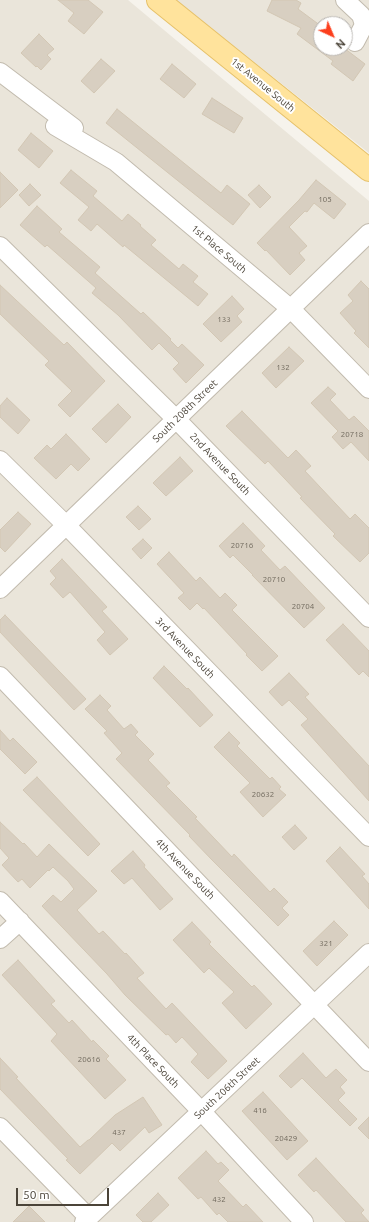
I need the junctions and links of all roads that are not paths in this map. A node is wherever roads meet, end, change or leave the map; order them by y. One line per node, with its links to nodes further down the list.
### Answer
1 (158, 0): 7 (main road, 1st Avenue South)
2 (345, 0): 3 (street)
3 (355, 42)
4 (0, 72): 6 (street)
5 (55, 126): 6 (street, 1st Place South)
6 (88, 146): 10 (street, 1st Place South)
7 (369, 170)
8 (369, 233): 10 (street, South 208th Street)
9 (0, 246): 12 (street, 2nd Avenue South)
10 (291, 309): 11 (street, 1st Place South); 12 (street, South 208th Street)
11 (369, 389)
12 (177, 420): 14 (street, South 208th Street); 16 (street, 2nd Avenue South)
13 (0, 460): 14 (street, 3rd Avenue South)
14 (66, 525): 15 (street, South 208th Street); 18 (street, 3rd Avenue South)
15 (0, 589)
16 (369, 618)
17 (0, 676): 23 (street, 4th Avenue South)
18 (369, 837)
19 (0, 901): 20 (street, 4th Place South)
20 (20, 921): 21 (street); 25 (street, 4th Place South)
21 (0, 939)
22 (369, 952): 23 (street, South 206th Street)
23 (314, 1005): 24 (street, 4th Avenue South); 25 (street, South 206th Street)
24 (369, 1062)
25 (202, 1112): 27 (street, South 206th Street); 28 (street, 4th Place South)
26 (0, 1127): 27 (street)
27 (87, 1220)
28 (304, 1222)

